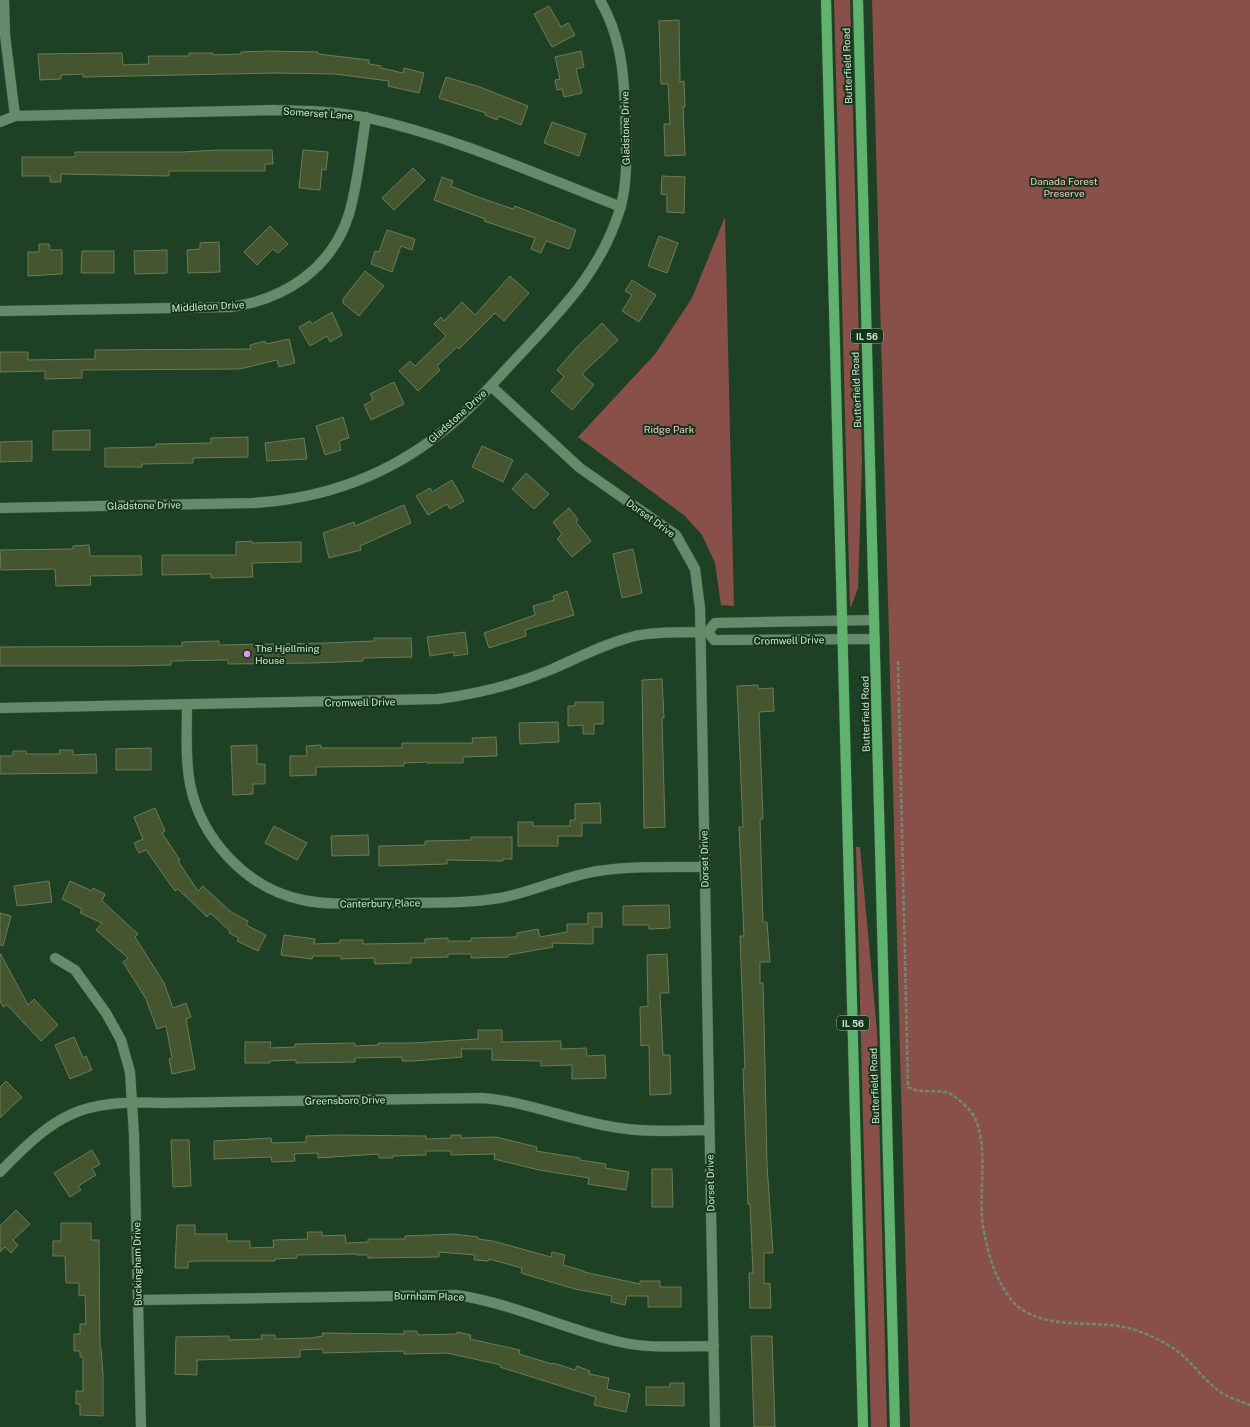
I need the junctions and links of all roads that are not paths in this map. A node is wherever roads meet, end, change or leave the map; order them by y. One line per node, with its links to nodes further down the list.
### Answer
1 (4, 0): 5 (street)
2 (600, 0): 8 (street, Gladstone Drive)
3 (826, 0): 12 (main road, Butterfield Road / IL 56)
4 (858, 0): 13 (main road, Butterfield Road / IL 56)
5 (15, 116): 6 (street, Somerset Lane); 7 (street, Somerset Lane)
6 (366, 117): 8 (street, Somerset Lane); 9 (street, Middleton Drive)
7 (0, 122)
8 (621, 207): 10 (street, Gladstone Drive)
9 (0, 311)
10 (491, 386): 11 (street, Gladstone Drive); 14 (street, Dorset Drive)
11 (0, 508)
12 (842, 620): 13 (street, Cromwell Drive); 14 (street, Cromwell Drive); 15 (main road, Butterfield Road / IL 56)
13 (874, 620): 16 (main road, Butterfield Road / IL 56)
14 (704, 632): 15 (street, Cromwell Drive); 17 (street, Cromwell Drive); 19 (street, Dorset Drive)
15 (843, 639): 16 (street, Cromwell Drive); 28 (main road, Butterfield Road / IL 56)
16 (875, 639): 29 (main road, Butterfield Road / IL 56)
17 (187, 705): 18 (street, Cromwell Drive); 19 (street, Canterbury Place)
18 (0, 708)
19 (704, 867): 22 (street, Dorset Drive)
20 (55, 958): 21 (street, Buckingham Drive)
21 (132, 1101): 22 (street, Greensboro Drive); 23 (street, Greensboro Drive); 24 (street, Buckingham Drive)
22 (709, 1130): 25 (street, Dorset Drive)
23 (0, 1172)
24 (138, 1300): 25 (street, Burnham Place); 26 (street, Buckingham Drive)
25 (714, 1346): 27 (street, Dorset Drive)
26 (141, 1427)
27 (715, 1427)
28 (863, 1427)
29 (895, 1427)

